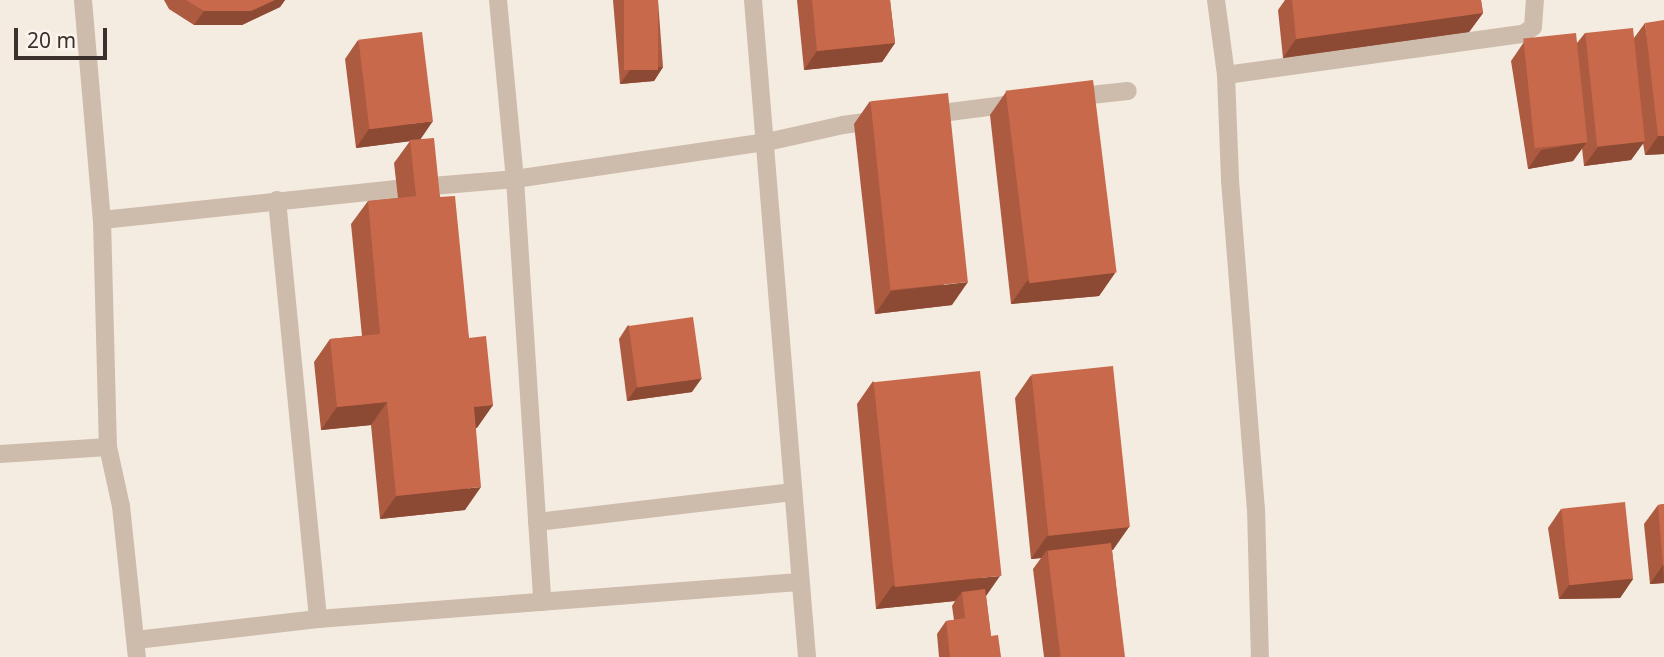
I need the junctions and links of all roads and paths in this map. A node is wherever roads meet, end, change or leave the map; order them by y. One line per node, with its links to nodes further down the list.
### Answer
1 (83, 0): 13 (street)
2 (498, 0): 9 (street)
3 (753, 0): 8 (street)
4 (1216, 0): 6 (street)
5 (1535, 0): 6 (street)
6 (1226, 75): 23 (street)
7 (1128, 90): 8 (street)
8 (767, 142): 9 (street); 16 (street)
9 (514, 179): 10 (street); 17 (street)
10 (420, 187)
11 (396, 189): 12 (street)
12 (277, 200): 13 (street); 20 (street)
13 (102, 220): 14 (street)
14 (108, 447): 15 (street); 21 (street)
15 (0, 454)
16 (793, 492): 17 (street); 18 (street)
17 (537, 522): 19 (street)
18 (800, 582): 19 (street); 22 (street)
19 (542, 602): 20 (street)
20 (318, 619): 21 (street)
21 (137, 648)
22 (807, 657)
23 (1260, 657)

